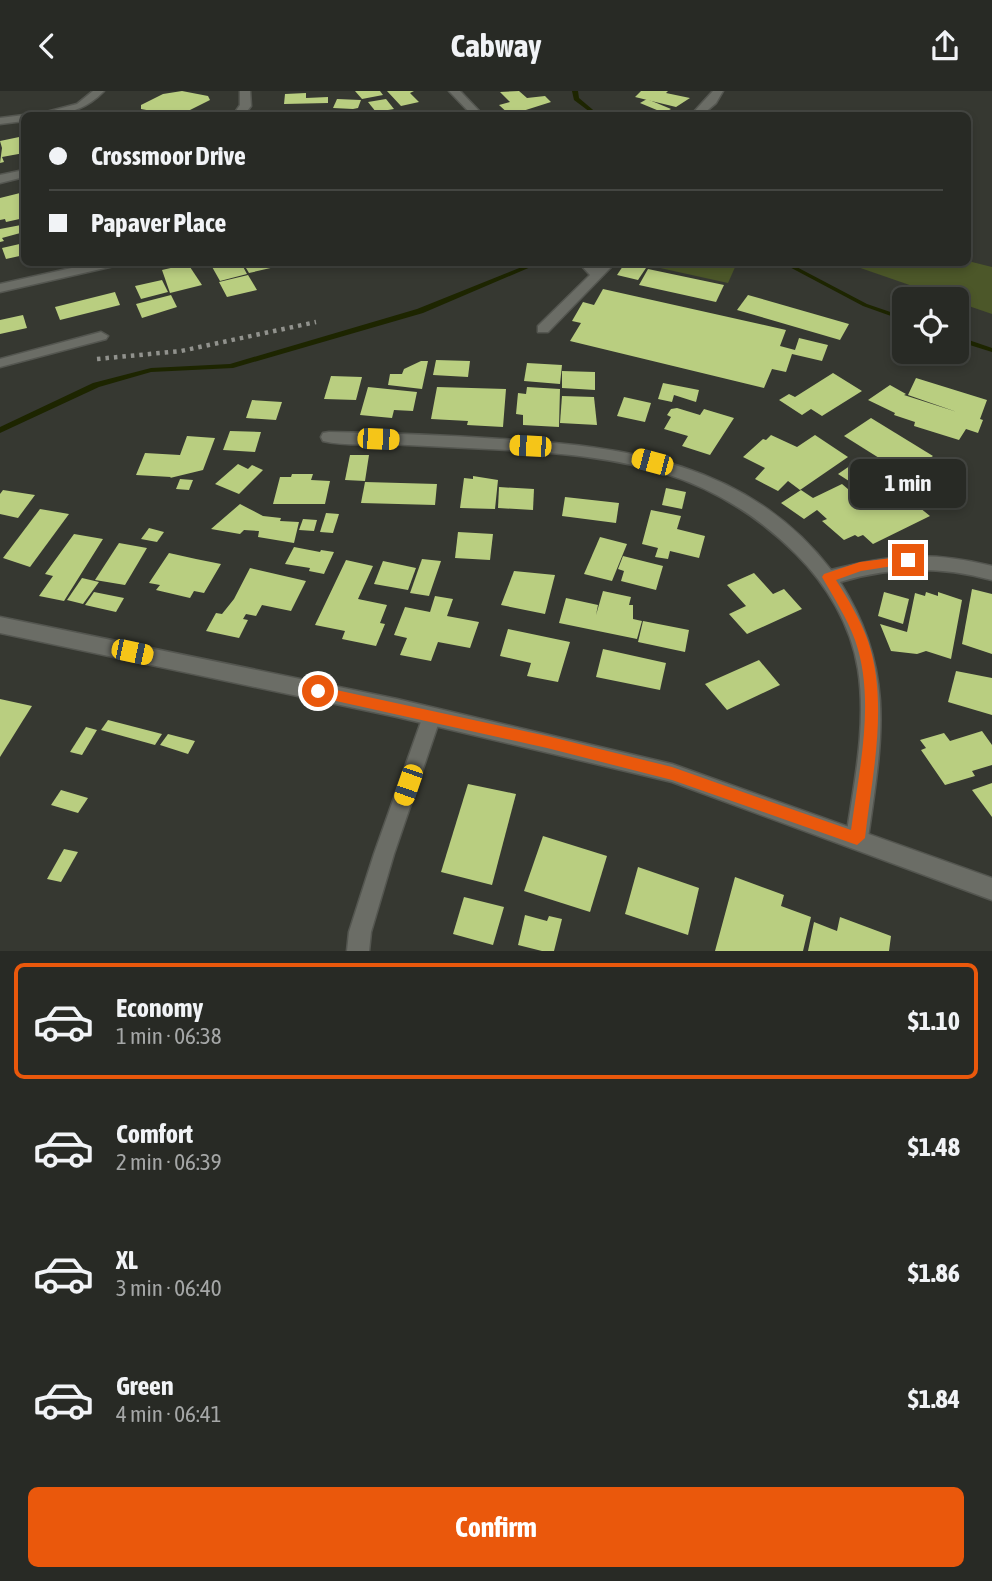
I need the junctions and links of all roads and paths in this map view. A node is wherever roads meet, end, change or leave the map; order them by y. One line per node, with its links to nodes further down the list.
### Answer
1 (99, 91): 5 (lane)
2 (245, 91): 6 (street)
3 (454, 91): 7 (street)
4 (718, 91): 8 (street)
5 (53, 112)
6 (241, 112)
7 (475, 112)
8 (699, 112)
9 (21, 118): 10 (lane)
10 (1, 121)
11 (21, 175): 12 (street)
12 (0, 179)
13 (96, 266): 17 (street)
14 (588, 266): 16 (lane)
15 (606, 266): 16 (lane)
16 (598, 275): 19 (lane)
17 (0, 288)
18 (316, 322): 21 (path)
19 (543, 329)
20 (101, 336): 22 (lane)
21 (91, 359)
22 (0, 363)
23 (329, 437): 25 (street)
24 (992, 573): 25 (street)
25 (828, 577): 28 (street)
26 (0, 625): 27 (street)
27 (432, 716): 28 (street); 30 (lane)
28 (857, 838): 29 (street)
29 (992, 889)
30 (358, 951)

